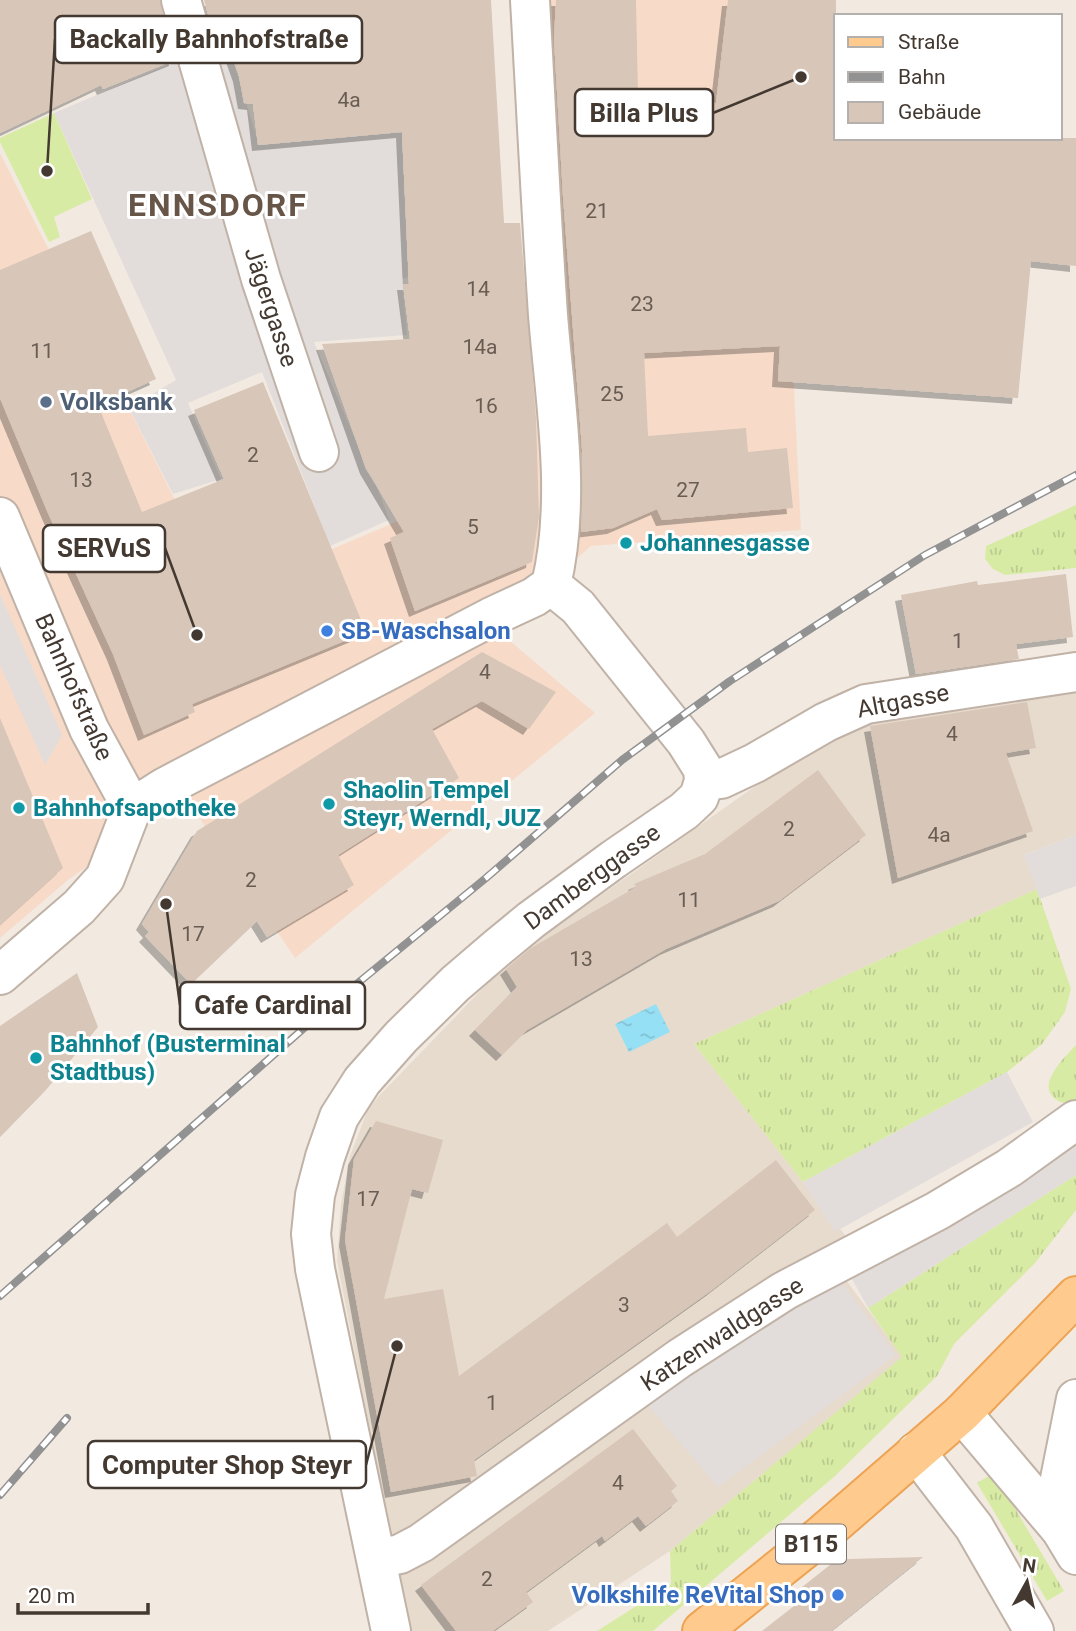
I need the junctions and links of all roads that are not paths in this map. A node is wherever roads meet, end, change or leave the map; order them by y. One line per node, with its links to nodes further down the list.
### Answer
1 (181, 0): 3 (street, Jägergasse)
2 (530, 0): 5 (street)
3 (319, 452)
4 (0, 517): 8 (street, Bahnhofstraße)
5 (551, 585): 7 (street); 8 (street)
6 (1076, 672): 7 (street, Altgasse)
7 (704, 781): 16 (street, Damberggasse)
8 (132, 808): 9 (street)
9 (0, 975)
10 (1076, 1120): 16 (street, Katzenwaldgasse)
11 (1076, 1296): 13 (main road, B115)
12 (1076, 1399): 15 (street)
13 (962, 1413): 14 (main road, B115); 15 (street)
14 (916, 1452): 18 (main road, B115); 19 (street)
15 (1069, 1543)
16 (377, 1559): 17 (street, Damberggasse)
17 (391, 1631)
18 (702, 1631)
19 (1034, 1631)

